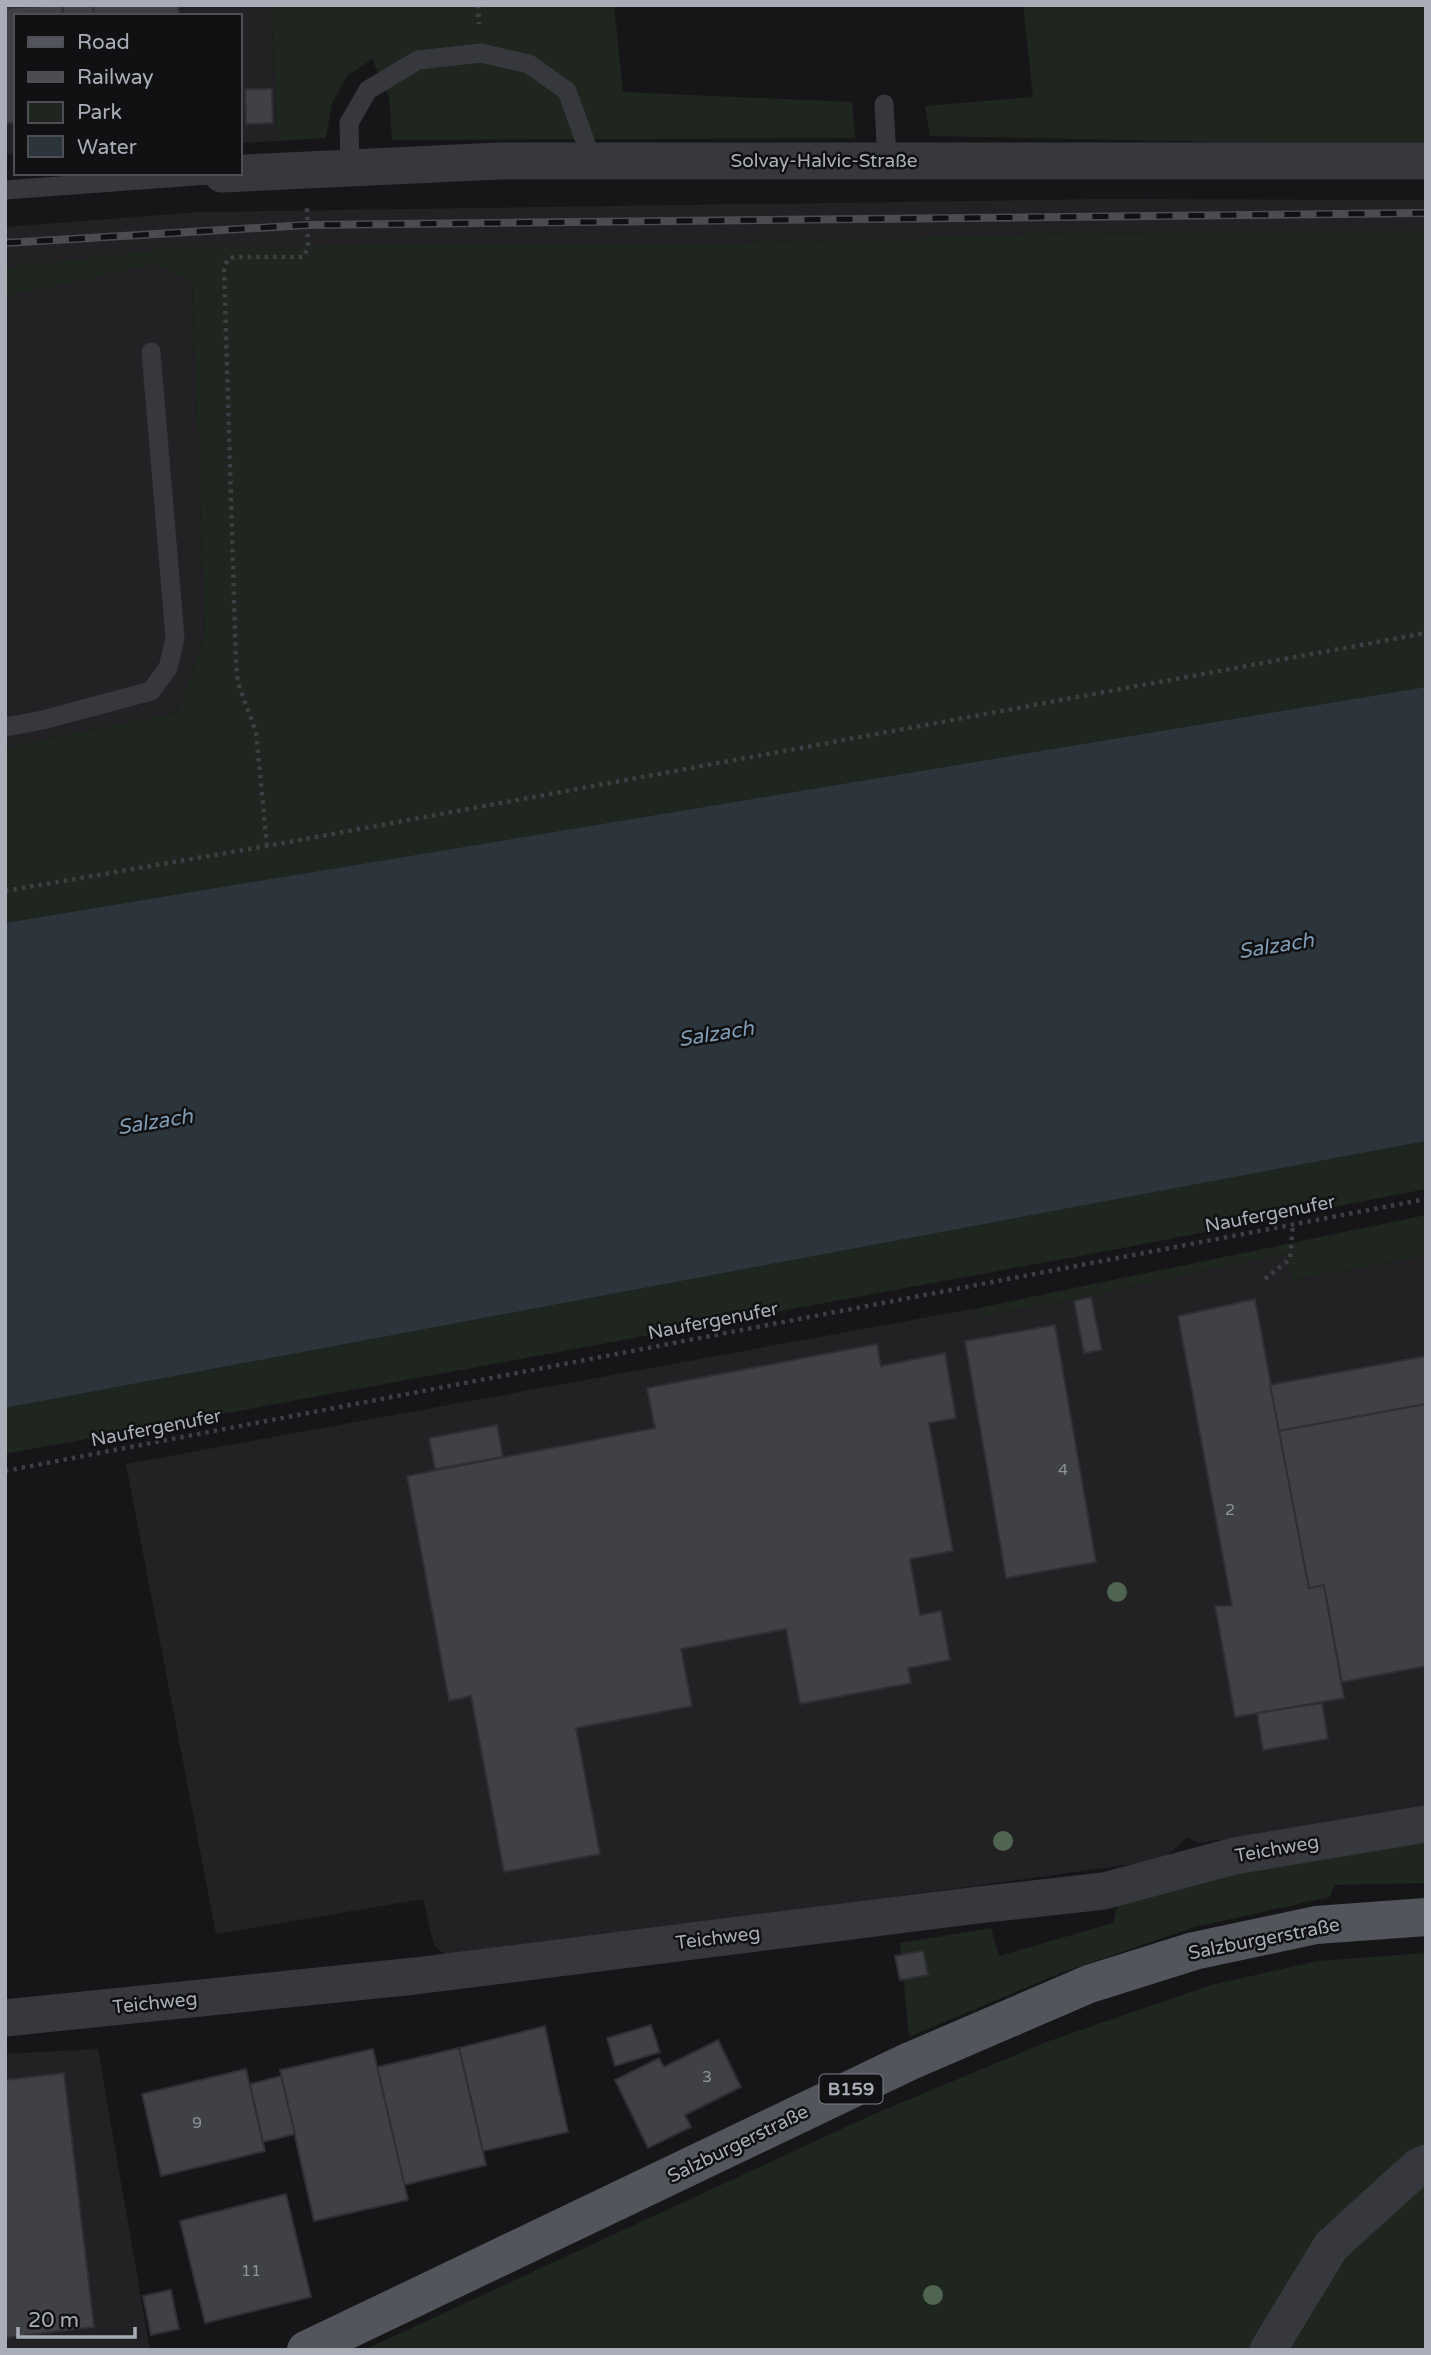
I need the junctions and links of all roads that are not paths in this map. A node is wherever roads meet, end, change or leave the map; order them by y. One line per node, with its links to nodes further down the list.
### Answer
1 (884, 104): 3 (lane)
2 (592, 161): 3 (street, Solvay-Halvic-Straße); 5 (street, Solvay-Halvic-Straße); 5 (lane)
3 (887, 161): 4 (street, Solvay-Halvic-Straße)
4 (1426, 161)
5 (350, 170): 6 (street, Solvay-Halvic-Straße)
6 (242, 173)
7 (208, 175): 8 (lane)
8 (5, 190)
9 (151, 352): 10 (lane)
10 (5, 727)
11 (1426, 1824): 13 (street, Teichweg)
12 (1426, 1917): 15 (main road, Salzburgerstraße / B159)
13 (5, 2018)
14 (1426, 2163): 16 (street)
15 (306, 2350)
16 (1268, 2350)

